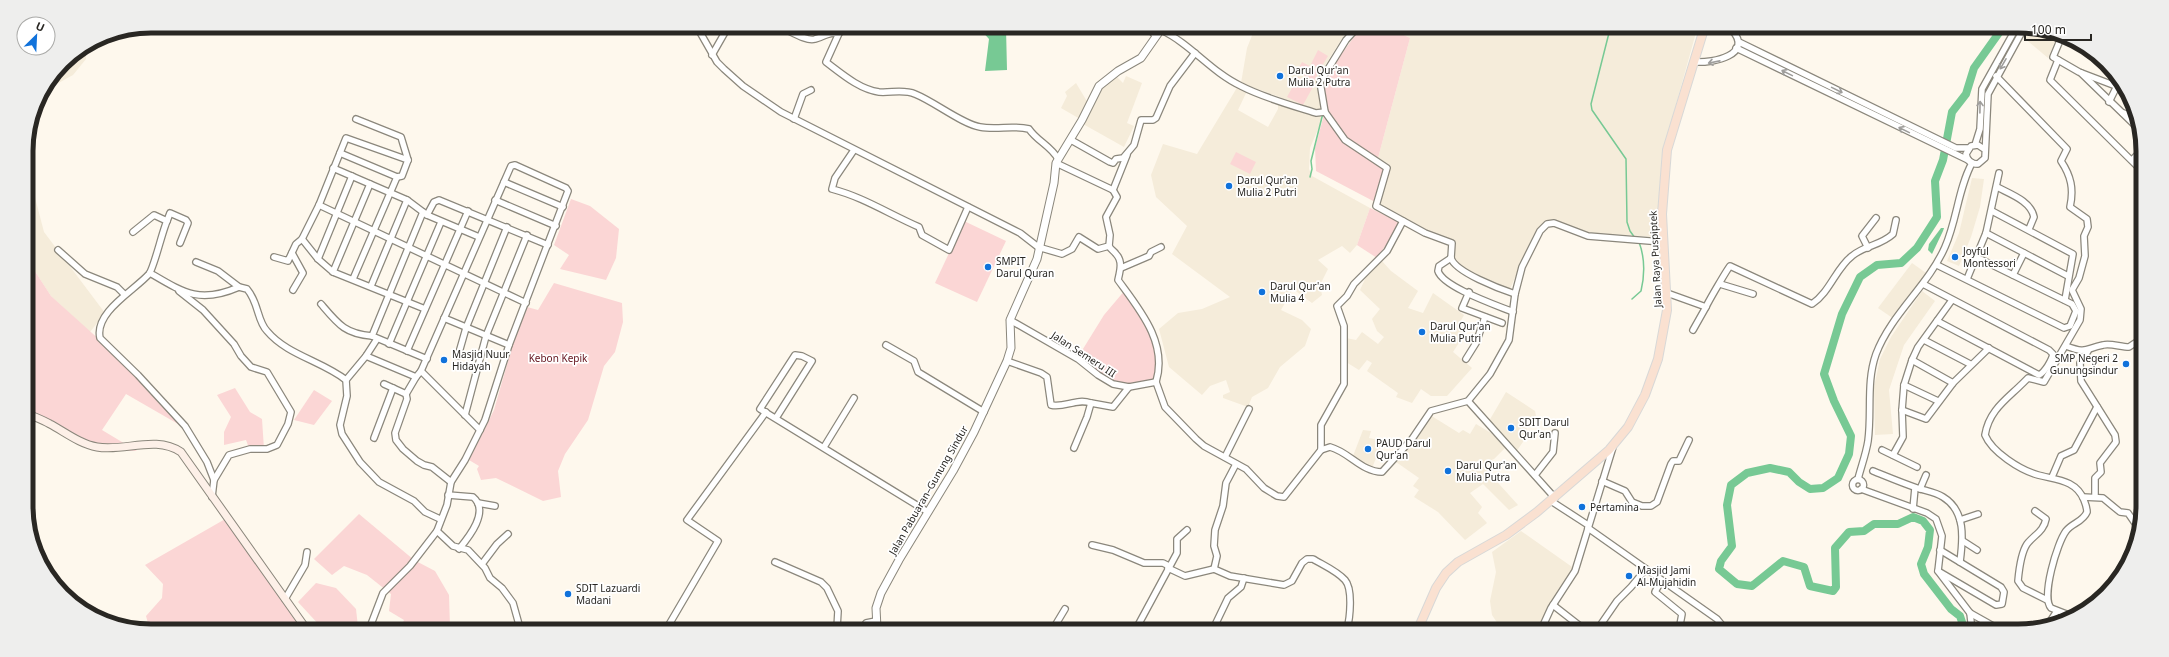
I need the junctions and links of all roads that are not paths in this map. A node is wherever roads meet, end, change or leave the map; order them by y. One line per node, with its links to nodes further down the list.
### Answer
1 (700, 33): 16 (street)
2 (725, 33): 16 (street)
3 (796, 33): 4 (street)
4 (829, 33)
5 (837, 33): 42 (street)
6 (1158, 33): 31 (street, Jalan Pabuaran–Gunung Sindur)
7 (1161, 33): 15 (street)
8 (1352, 33): 25 (street)
9 (1703, 33): 18 (main road, Jalan Raya Puspiptek)
10 (1734, 33): 14 (street)
11 (2013, 33): 32 (street, one-way to 11)
12 (2021, 33): 20 (street, one-way to 20)
13 (2060, 41): 17 (street)
14 (1737, 45): 18 (street, one-way to 18); 36 (street)
15 (1195, 53): 25 (street); 38 (street)
16 (712, 55): 29 (street)
17 (2058, 60): 19 (street); 41 (street)
18 (1695, 62): 81 (main road, Jalan Raya Puspiptek)
19 (2079, 72): 21 (street); 24 (street)
20 (1996, 76): 34 (street); 144 (street)
21 (2115, 85)
22 (2117, 88): 24 (street)
23 (811, 90): 29 (street)
24 (2109, 102): 26 (street)
25 (1323, 112): 68 (street)
26 (2121, 112): 27 (street); 30 (street)
27 (2131, 116)
28 (356, 119): 40 (street)
29 (794, 119): 35 (street)
30 (2133, 123)
31 (1071, 140): 38 (street); 42 (street, Jalan Pabuaran–Gunung Sindur)
32 (1975, 145): 33 (street); 34 (street)
33 (1969, 148): 36 (street); 43 (street)
34 (1984, 149): 43 (street)
35 (854, 150): 58 (street); 58 (street)
36 (1954, 150): 43 (street)
37 (340, 153): 40 (street); 45 (street); 48 (street)
38 (1128, 153): 52 (street)
39 (2136, 156): 41 (street)
40 (408, 160): 48 (street)
41 (2132, 160): 44 (street)
42 (1057, 161): 52 (street); 85 (street, Jalan Pabuaran–Gunung Sindur)
43 (1970, 161): 98 (street)
44 (2136, 165)
45 (333, 168): 47 (street); 56 (street)
46 (1999, 173): 51 (street)
47 (352, 176): 50 (street); 61 (street)
48 (397, 177): 53 (street)
49 (504, 182): 55 (street); 57 (street); 57 (street)
50 (370, 184): 53 (street); 67 (street)
51 (1997, 187): 60 (street); 72 (street)
52 (1113, 190): 84 (street)
53 (391, 192): 54 (street); 73 (street)
54 (407, 200): 62 (street); 79 (street)
55 (495, 200): 64 (street); 70 (street)
56 (319, 205): 61 (street); 80 (street)
57 (562, 207): 70 (street)
58 (968, 207): 85 (street)
59 (468, 211): 62 (street); 64 (street); 74 (street)
60 (1992, 211): 72 (street); 76 (street)
61 (337, 213): 67 (street); 96 (street)
62 (425, 214): 69 (street); 87 (street)
63 (1876, 218): 88 (street)
64 (488, 219): 71 (street); 78 (street)
65 (1896, 220): 88 (street)
66 (167, 221): 75 (street); 82 (street); 102 (street)
67 (355, 221): 73 (street); 101 (street)
68 (1403, 221): 95 (street); 184 (street)
69 (441, 222): 74 (street); 93 (street)
70 (556, 226): 83 (street)
71 (507, 227): 77 (street); 108 (street)
72 (2029, 229): 105 (street)
73 (374, 230): 79 (street); 106 (street)
74 (460, 230): 78 (street); 99 (street)
75 (133, 232)
76 (1986, 233): 91 (street); 94 (street)
77 (527, 236): 83 (street); 116 (street)
78 (479, 237): 103 (street)
79 (390, 238): 87 (street); 111 (street)
80 (302, 239): 90 (street); 96 (street)
81 (1662, 242): 117 (main road, Jalan Raya Puspiptek); 120 (street)
82 (180, 243)
83 (548, 245): 125 (street)
84 (1109, 246): 85 (street); 100 (street)
85 (1038, 247): 132 (street, Jalan Pabuaran–Gunung Sindur)
86 (1161, 247): 100 (street)
87 (407, 248): 93 (street); 119 (street)
88 (1868, 248): 109 (street)
89 (58, 250): 118 (street)
90 (292, 253): 92 (street); 114 (street)
91 (2024, 253): 104 (street); 105 (street)
92 (274, 257)
93 (426, 257): 99 (street); 124 (street)
94 (1976, 257): 104 (street); 107 (street)
95 (1451, 258): 115 (street); 120 (street)
96 (318, 259): 101 (street)
97 (196, 262): 112 (street)
98 (1937, 264): 107 (street); 110 (street)
99 (445, 265): 103 (street); 128 (street)
100 (1121, 268): 158 (street)
101 (333, 272): 106 (street)
102 (150, 273): 113 (street); 118 (street)
103 (464, 274): 108 (street); 131 (street)
104 (2013, 275): 123 (street)
105 (2068, 276): 123 (street)
106 (353, 279): 111 (street)
107 (1967, 280): 123 (street)
108 (484, 284): 116 (street); 135 (street)
109 (1720, 284): 121 (street); 127 (street)
110 (1922, 284): 122 (street); 205 (street)
111 (371, 286): 119 (street)
112 (239, 287): 113 (street); 157 (street)
113 (179, 290): 194 (street)
114 (293, 290)
115 (1469, 292): 129 (street); 130 (street)
116 (504, 293): 125 (street); 137 (street)
117 (1667, 293): 127 (street); 181 (main road, Jalan Raya Puspiptek)
118 (124, 294): 194 (street)
119 (389, 294): 124 (street); 138 (street)
120 (1515, 294): 129 (street)
121 (1753, 294)
122 (1952, 300): 133 (street); 145 (street)
123 (2065, 300)
124 (406, 302): 128 (street); 141 (street)
125 (526, 303): 142 (street)
126 (321, 304): 138 (street)
127 (1706, 307): 136 (street)
128 (425, 309): 146 (street)
129 (1513, 312): 166 (street)
130 (1485, 317): 134 (street); 150 (street)
131 (444, 318): 135 (street); 151 (street)
132 (1010, 320): 153 (street, Jalan Pabuaran–Gunung Sindur); 162 (street, Jalan Semeru III)
133 (1937, 321): 139 (street); 145 (street)
134 (1502, 323)
135 (466, 328): 137 (street); 149 (street)
136 (1693, 330)
137 (486, 336): 142 (street); 174 (street)
138 (375, 337): 141 (street); 148 (street)
139 (1924, 340): 152 (street); 154 (street)
140 (2136, 343): 147 (street)
141 (389, 344): 146 (street)
142 (509, 345): 177 (street)
143 (886, 345): 173 (street)
144 (2066, 346): 147 (street); 193 (street)
145 (1989, 348): 154 (street)
146 (408, 351): 151 (street)
147 (2088, 351): 169 (street)
148 (366, 356): 156 (street); 157 (street)
149 (458, 356)
150 (1466, 359)
151 (427, 360): 155 (street)
152 (1912, 360): 159 (street); 161 (street)
153 (1007, 361): 167 (street); 173 (street, Jalan Pabuaran–Gunung Sindur)
154 (1970, 364): 159 (street)
155 (421, 372): 156 (street); 174 (street)
156 (416, 377): 164 (street)
157 (346, 380): 209 (street)
158 (1156, 382): 162 (street, Jalan Semeru III); 187 (street)
159 (1953, 383): 168 (street)
160 (384, 384): 163 (street)
161 (1904, 385): 168 (street); 171 (street)
162 (1129, 387): 167 (street)
163 (393, 388): 164 (street); 179 (street)
164 (406, 394): 196 (street)
165 (854, 398): 182 (street)
166 (1468, 401): 184 (street); 191 (street)
167 (1091, 402): 183 (street)
168 (1938, 402): 171 (street)
169 (2097, 407): 193 (street); 199 (street)
170 (1249, 409): 187 (street)
171 (1902, 410): 186 (street)
172 (766, 412): 176 (street); 176 (street); 243 (street)
173 (984, 412): 207 (street, Jalan Pabuaran–Gunung Sindur)
174 (465, 415): 177 (street)
175 (33, 416): 200 (main road)
176 (776, 418): 182 (street)
177 (480, 430): 196 (street)
178 (1555, 433): 191 (street)
179 (374, 438)
180 (1689, 440): 195 (street)
181 (1614, 446): 195 (street); 202 (main road, Jalan Raya Puspiptek)
182 (824, 447): 207 (street)
183 (1074, 448)
184 (1322, 450): 188 (street)
185 (1882, 450): 186 (street)
186 (1893, 455): 189 (street)
187 (1225, 458): 188 (street)
188 (1236, 464): 226 (street)
189 (1917, 467)
190 (1873, 471): 197 (street)
191 (1535, 475): 202 (street)
192 (1926, 475): 197 (street)
193 (2052, 477): 201 (street)
194 (214, 480): 200 (street)
195 (1602, 481): 212 (street)
196 (451, 482): 198 (street)
197 (1917, 488): 205 (street); 210 (street)
198 (448, 495): 203 (street); 209 (street)
199 (2095, 496): 201 (street); 211 (street)
200 (212, 497): 231 (main road)
201 (2083, 497): 232 (street)
202 (1553, 499): 212 (street); 249 (main road, Jalan Raya Puspiptek)
203 (478, 503): 204 (street); 218 (street)
204 (495, 506)
205 (1913, 509): 219 (street)
206 (2035, 511): 232 (street)
207 (928, 512): 245 (street, Jalan Pabuaran–Gunung Sindur)
208 (1978, 514): 210 (street)
209 (440, 519): 214 (street)
210 (1960, 520): 216 (street)
211 (2135, 523)
212 (1588, 527): 227 (street); 233 (street)
213 (1187, 530): 225 (street)
214 (437, 531): 218 (street); 241 (street)
215 (508, 534): 224 (street)
216 (1963, 541): 220 (street); 223 (street)
217 (1092, 545): 225 (street)
218 (459, 549): 224 (street)
219 (1940, 550): 223 (street); 228 (street)
220 (1977, 550)
221 (307, 552): 231 (street)
222 (775, 562): 244 (street)
223 (1960, 562): 228 (street)
224 (482, 564): 242 (street)
225 (1169, 567): 226 (street); 247 (street)
226 (1214, 569): 229 (street)
227 (1646, 569): 230 (street); 252 (street)
228 (1938, 571): 236 (street)
229 (1244, 578): 239 (street); 248 (street)
230 (1661, 581): 253 (street); 254 (street)
231 (285, 599): 240 (main road)
232 (2047, 600): 235 (street)
233 (1553, 605): 250 (street); 251 (street)
234 (1065, 609): 246 (street)
235 (2057, 611): 237 (street); 238 (street)
236 (1970, 613): 255 (street); 256 (street)
237 (2066, 614)
238 (2052, 619)
239 (1216, 623)
240 (303, 624)
241 (371, 624)
242 (519, 624)
243 (669, 624)
244 (837, 624)
245 (876, 624)
246 (1056, 624)
247 (1139, 624)
248 (1348, 624)
249 (1421, 624)
250 (1546, 624)
251 (1577, 624)
252 (1601, 624)
253 (1680, 624)
254 (1721, 624)
255 (1971, 624)
256 (1990, 624)

